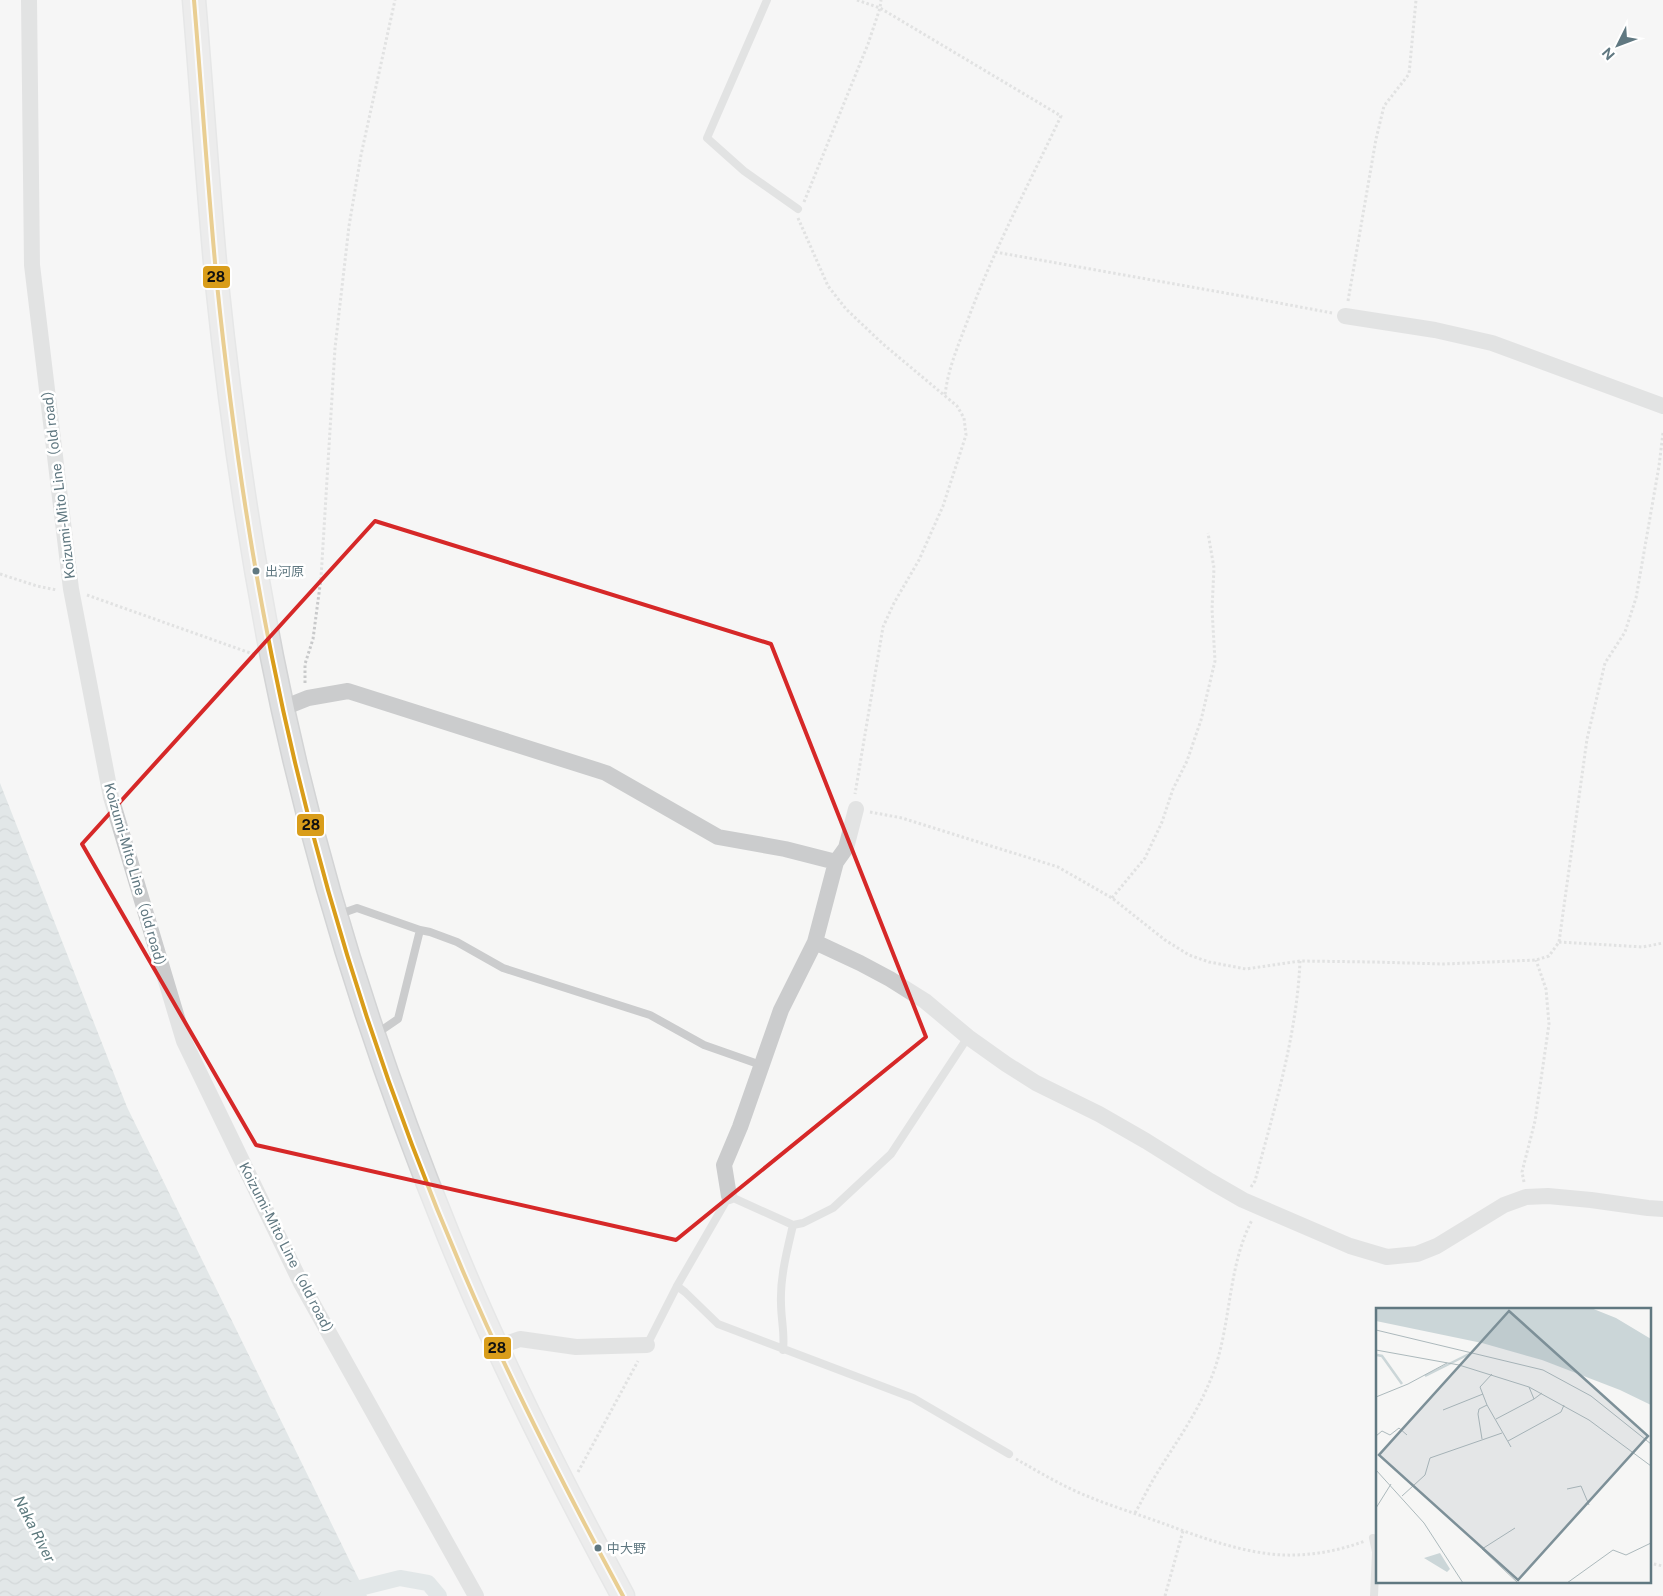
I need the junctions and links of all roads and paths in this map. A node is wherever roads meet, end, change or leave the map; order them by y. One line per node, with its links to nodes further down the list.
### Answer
1 (29, 0): 17 (street, Koizumi-Mito Line（old road）)
2 (194, 0): 18 (main road)
3 (395, 0): 19 (path)
4 (767, 0): 9 (lane)
5 (857, 0): 8 (path)
6 (881, 0): 8 (path)
7 (1416, 0): 11 (path)
8 (880, 8): 9 (path); 10 (path)
9 (798, 209): 12 (path)
10 (996, 252): 11 (path); 12 (path)
11 (1345, 316): 13 (street)
12 (945, 395): 21 (path)
13 (1663, 406)
14 (1663, 433): 27 (path)
15 (1208, 533): 23 (path)
16 (0, 574): 17 (path)
17 (71, 589): 18 (path); 51 (street, Koizumi-Mito Line（old road）)
18 (272, 656): 20 (main road)
19 (308, 698): 20 (street); 22 (street)
20 (282, 708): 24 (main road)
21 (856, 809): 22 (street); 23 (path)
22 (836, 862): 26 (street)
23 (1112, 898): 30 (path)
24 (336, 915): 25 (lane); 31 (main road)
25 (420, 930): 31 (lane); 33 (lane)
26 (815, 942): 32 (street); 33 (street)
27 (1559, 942): 28 (path); 29 (path)
28 (1663, 943)
29 (1536, 960): 30 (path); 35 (path)
30 (1300, 962): 36 (path)
31 (374, 1035): 42 (main road)
32 (968, 1037): 36 (street); 39 (lane)
33 (762, 1065): 34 (street)
34 (729, 1196): 39 (lane); 40 (lane)
35 (1526, 1196): 37 (street); 38 (street)
36 (1243, 1200): 37 (street)
37 (1259, 1207): 46 (path)
38 (1663, 1209)
39 (793, 1226): 43 (lane)
40 (677, 1286): 41 (lane); 43 (lane)
41 (646, 1345): 42 (street); 45 (path)
42 (497, 1347): 45 (main road)
43 (783, 1350): 44 (lane)
44 (1009, 1454): 46 (path)
45 (566, 1489): 52 (main road)
46 (1135, 1513): 47 (path)
47 (1183, 1531): 48 (path); 53 (path)
48 (1373, 1538): 54 (lane)
49 (1650, 1563): 50 (path)
50 (1663, 1566)
51 (476, 1596)
52 (623, 1596)
53 (1165, 1596)
54 (1374, 1596)

